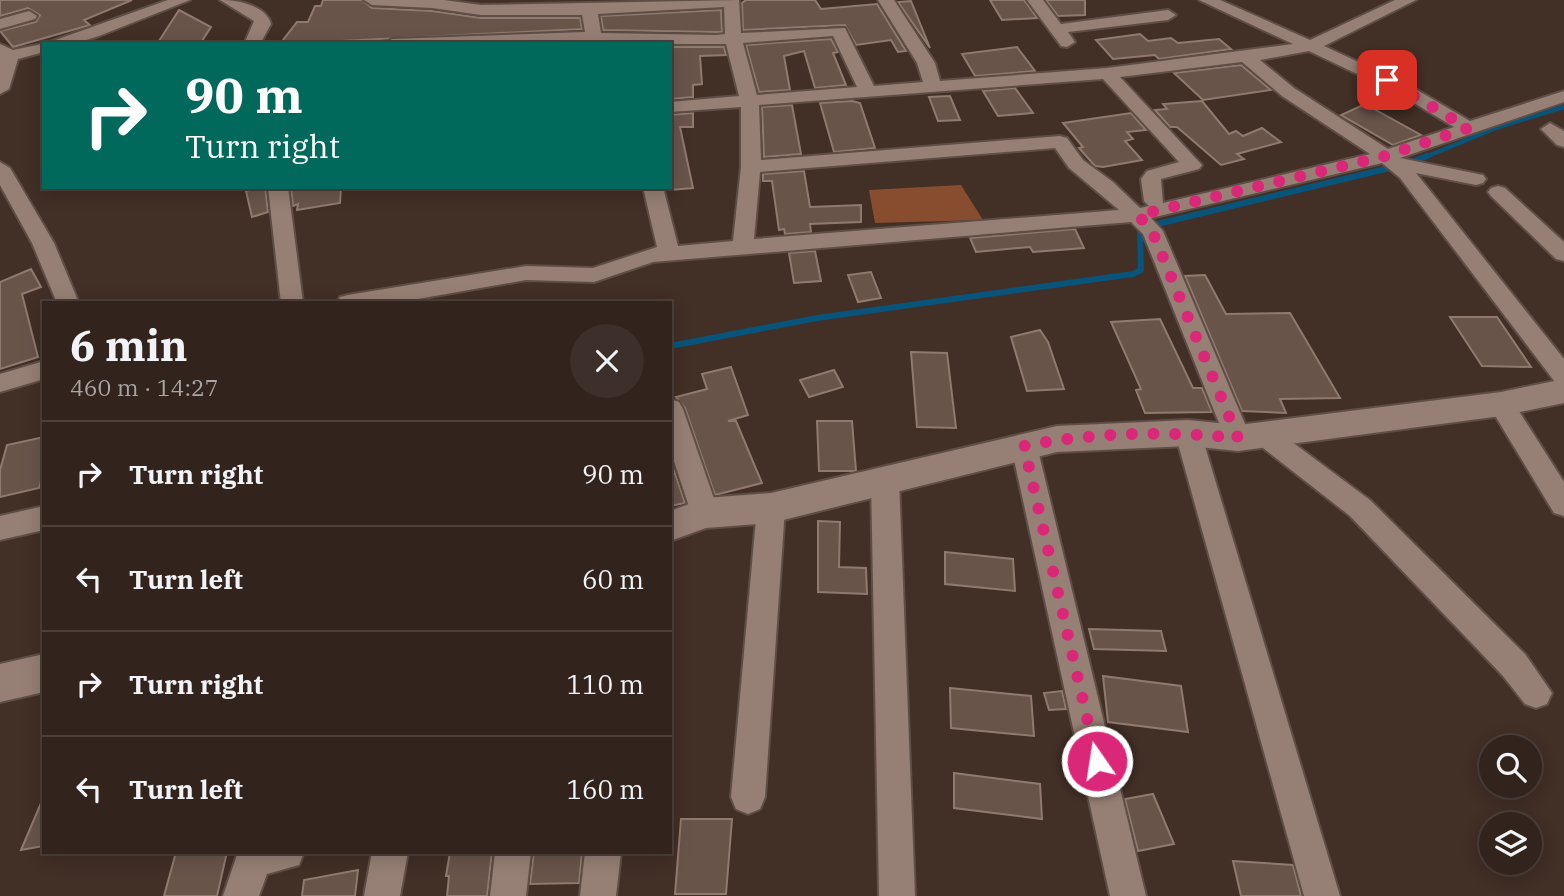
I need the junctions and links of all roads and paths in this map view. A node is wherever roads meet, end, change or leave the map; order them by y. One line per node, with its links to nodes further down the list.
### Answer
1 (182, 0): 17 (street)
2 (228, 0): 18 (street)
3 (372, 0): 10 (street)
4 (886, 0): 27 (street)
5 (1035, 0): 12 (street)
6 (1208, 0): 11 (street)
7 (732, 1): 10 (street); 16 (street)
8 (1400, 1): 21 (street)
9 (1251, 4): 11 (street)
10 (589, 10): 15 (street)
11 (1233, 12): 21 (street)
12 (1168, 15)
13 (29, 16): 14 (street)
14 (0, 24)
15 (594, 37): 19 (street); 20 (street)
16 (733, 38): 20 (street); 29 (street); 31 (street)
17 (62, 42)
18 (253, 42)
19 (449, 42)
20 (619, 42)
21 (1310, 46): 25 (street); 33 (street)
22 (42, 47): 23 (street)
23 (4, 54): 24 (street); 28 (street)
24 (42, 56)
25 (1246, 57): 26 (street); 34 (street)
26 (1107, 73): 27 (street); 41 (street)
27 (933, 88): 29 (street)
28 (0, 89)
29 (869, 93): 31 (street)
30 (1564, 96): 33 (street)
31 (750, 103): 32 (street); 35 (street)
32 (672, 107)
33 (1468, 128): 34 (street)
34 (1395, 164): 37 (street); 42 (street); 50 (street)
35 (751, 167): 42 (street); 43 (street)
36 (0, 168): 46 (street)
37 (1476, 179)
38 (278, 189): 47 (street)
39 (653, 189): 44 (street)
40 (1498, 191): 45 (street)
41 (1154, 201)
42 (1144, 222): 43 (street); 56 (street)
43 (743, 247): 44 (street)
44 (669, 253): 48 (street)
45 (1564, 254)
46 (67, 301)
47 (292, 301)
48 (360, 301)
49 (42, 371): 51 (street)
50 (1564, 376)
51 (0, 383)
52 (1564, 391): 53 (street)
53 (1501, 404): 56 (street); 59 (street)
54 (672, 416): 61 (street)
55 (1188, 433): 56 (street); 57 (street); 79 (street)
56 (1250, 436): 67 (street)
57 (1024, 446): 58 (street); 78 (street)
58 (885, 480): 60 (street); 77 (street)
59 (1564, 505)
60 (771, 508): 61 (street); 68 (street)
61 (705, 513): 63 (street)
62 (42, 519): 64 (street)
63 (672, 525)
64 (2, 533)
65 (42, 673): 66 (street)
66 (0, 683)
67 (1536, 693)
68 (748, 797)
69 (266, 854): 73 (street)
70 (390, 854): 74 (street)
71 (513, 854): 75 (street)
72 (603, 854): 76 (street)
73 (241, 896)
74 (382, 896)
75 (508, 896)
76 (598, 896)
77 (897, 896)
78 (1128, 896)
79 (1322, 896)

